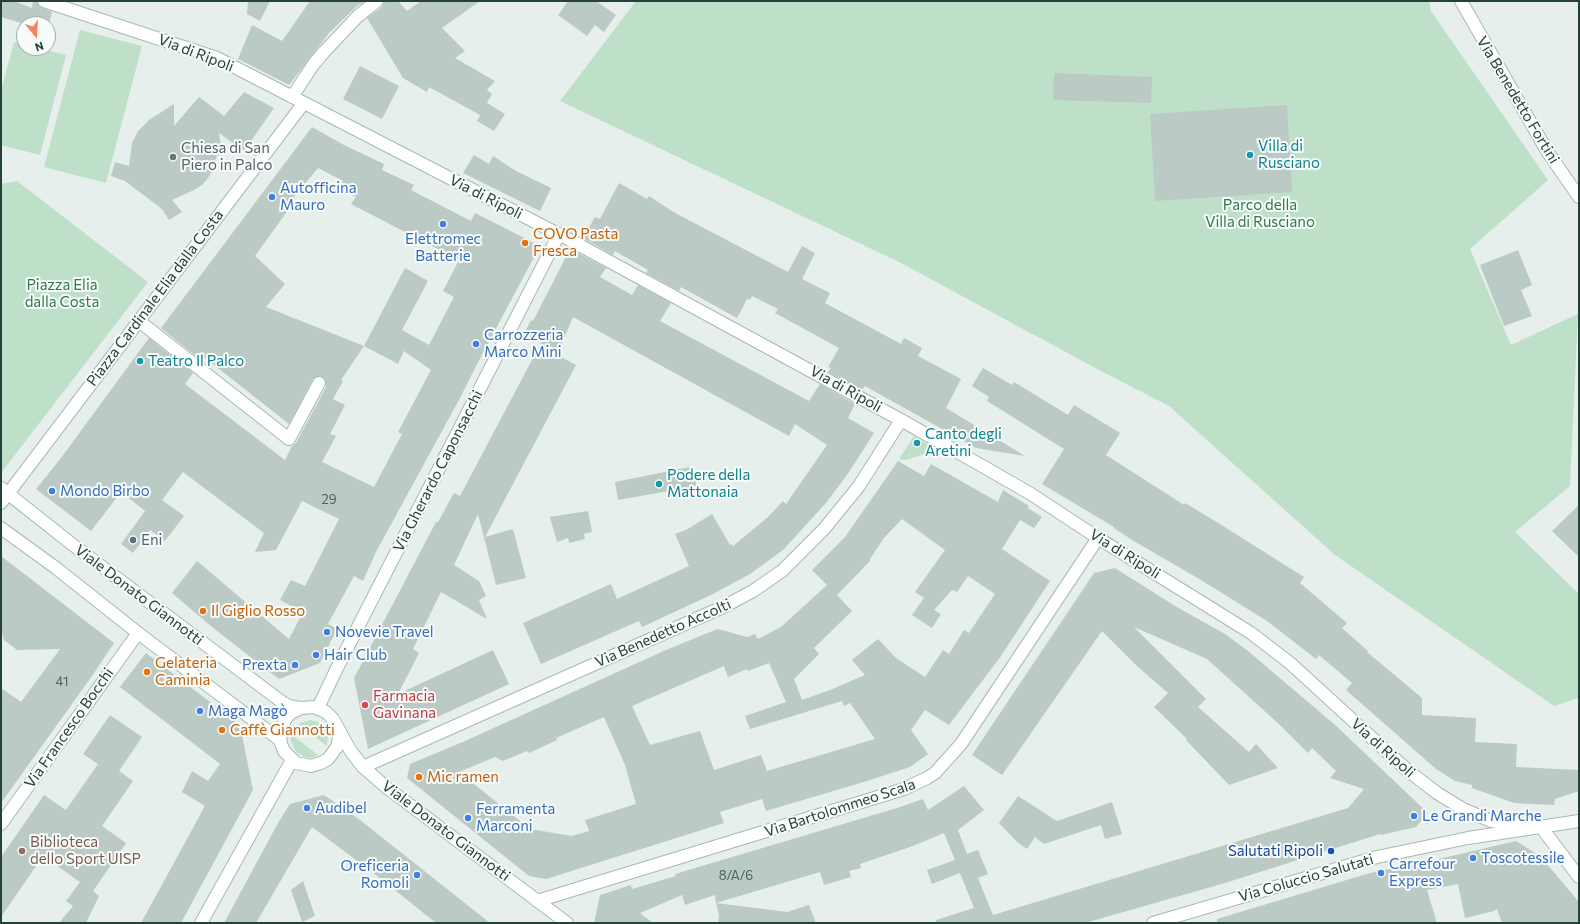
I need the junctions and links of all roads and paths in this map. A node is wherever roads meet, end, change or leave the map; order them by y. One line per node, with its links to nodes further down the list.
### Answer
1 (44, 1): 4 (street, Via di Ripoli)
2 (377, 1): 4 (street)
3 (1461, 1): 6 (street, Via Benedetto Fortini)
4 (292, 97): 5 (street, Via di Ripoli)
5 (303, 104): 7 (street, Via di Ripoli); 8 (street, Piazza Cardinale Elia dalla Costa)
6 (1579, 197)
7 (559, 234): 10 (street, Via di Ripoli); 16 (street, Via Gherardo Caponsacchi)
8 (139, 321): 9 (street); 11 (street, Piazza Cardinale Elia dalla Costa)
9 (319, 383)
10 (901, 420): 13 (street, Via di Ripoli); 20 (street, Via Benedetto Accolti)
11 (3, 495): 15 (street, Viale Donato Giannotti)
12 (1, 528): 14 (street, Viale Donato Giannotti)
13 (1098, 538): 23 (street, Via di Ripoli); 25 (street, Via Bartolommeo Scala)
14 (138, 633): 18 (street, Viale Donato Giannotti); 22 (street, Via Francesco Bocchi)
15 (301, 708): 16 (street, Viale Donato Giannotti); 18 (street)
16 (318, 708): 17 (street, Viale Donato Giannotti)
17 (338, 727): 19 (street); 20 (street, Viale Donato Giannotti)
18 (280, 740): 19 (street, Viale Donato Giannotti)
19 (292, 760): 26 (street)
20 (363, 767): 25 (street, Viale Donato Giannotti)
21 (1579, 821): 23 (street, Via Coluccio Salutati)
22 (1, 824)
23 (1541, 827): 24 (street); 28 (street, Via Coluccio Salutati)
24 (1579, 877)
25 (537, 901): 27 (street, Viale Donato Giannotti)
26 (201, 923)
27 (567, 923)
28 (1153, 923)

